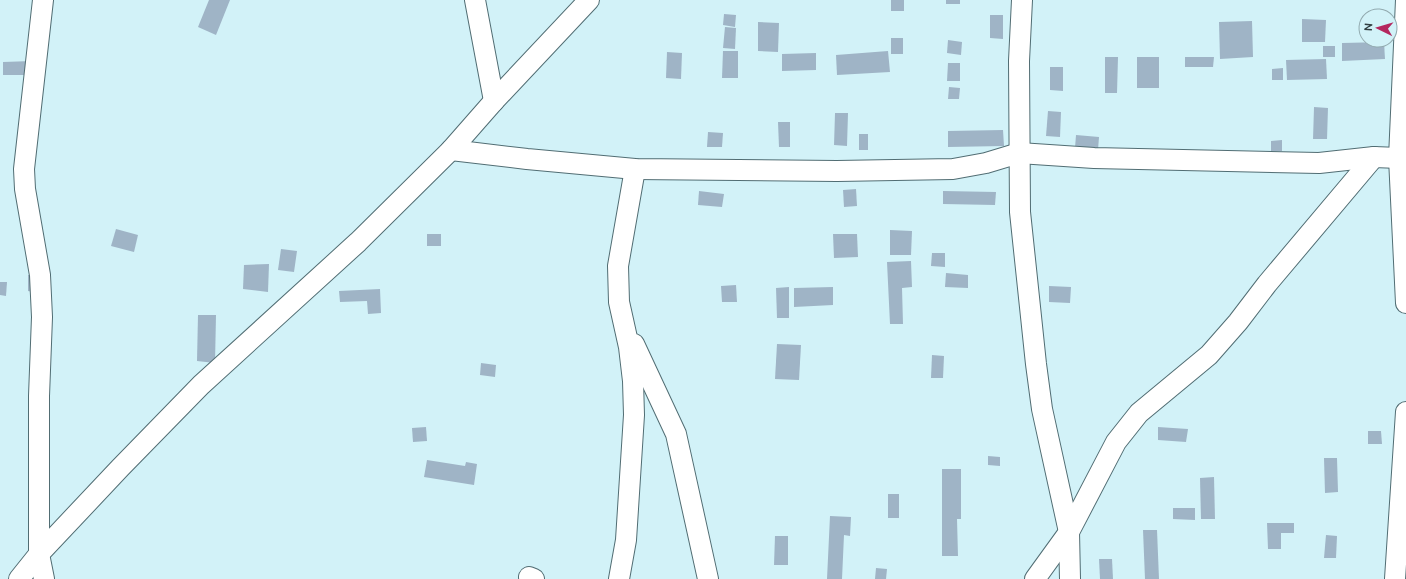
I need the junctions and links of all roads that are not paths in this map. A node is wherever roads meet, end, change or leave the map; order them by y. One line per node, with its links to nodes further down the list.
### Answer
1 (43, 0): 16 (street)
2 (475, 0): 6 (street)
3 (589, 0): 6 (street)
4 (1022, 0): 8 (street)
5 (1406, 0): 10 (street)
6 (494, 101): 7 (street)
7 (451, 150): 11 (street); 16 (street)
8 (1019, 153): 9 (street); 11 (street); 15 (street)
9 (1374, 157): 10 (street); 15 (street)
10 (1399, 158): 12 (street)
11 (635, 169): 13 (street)
12 (1406, 303)
13 (623, 321): 19 (street); 20 (street)
14 (1406, 412): 23 (street)
15 (1068, 532): 21 (street); 22 (street)
16 (39, 554): 17 (street); 18 (street)
17 (19, 579)
18 (44, 579)
19 (619, 579)
20 (708, 579)
21 (1035, 579)
22 (1070, 579)
23 (1395, 579)

